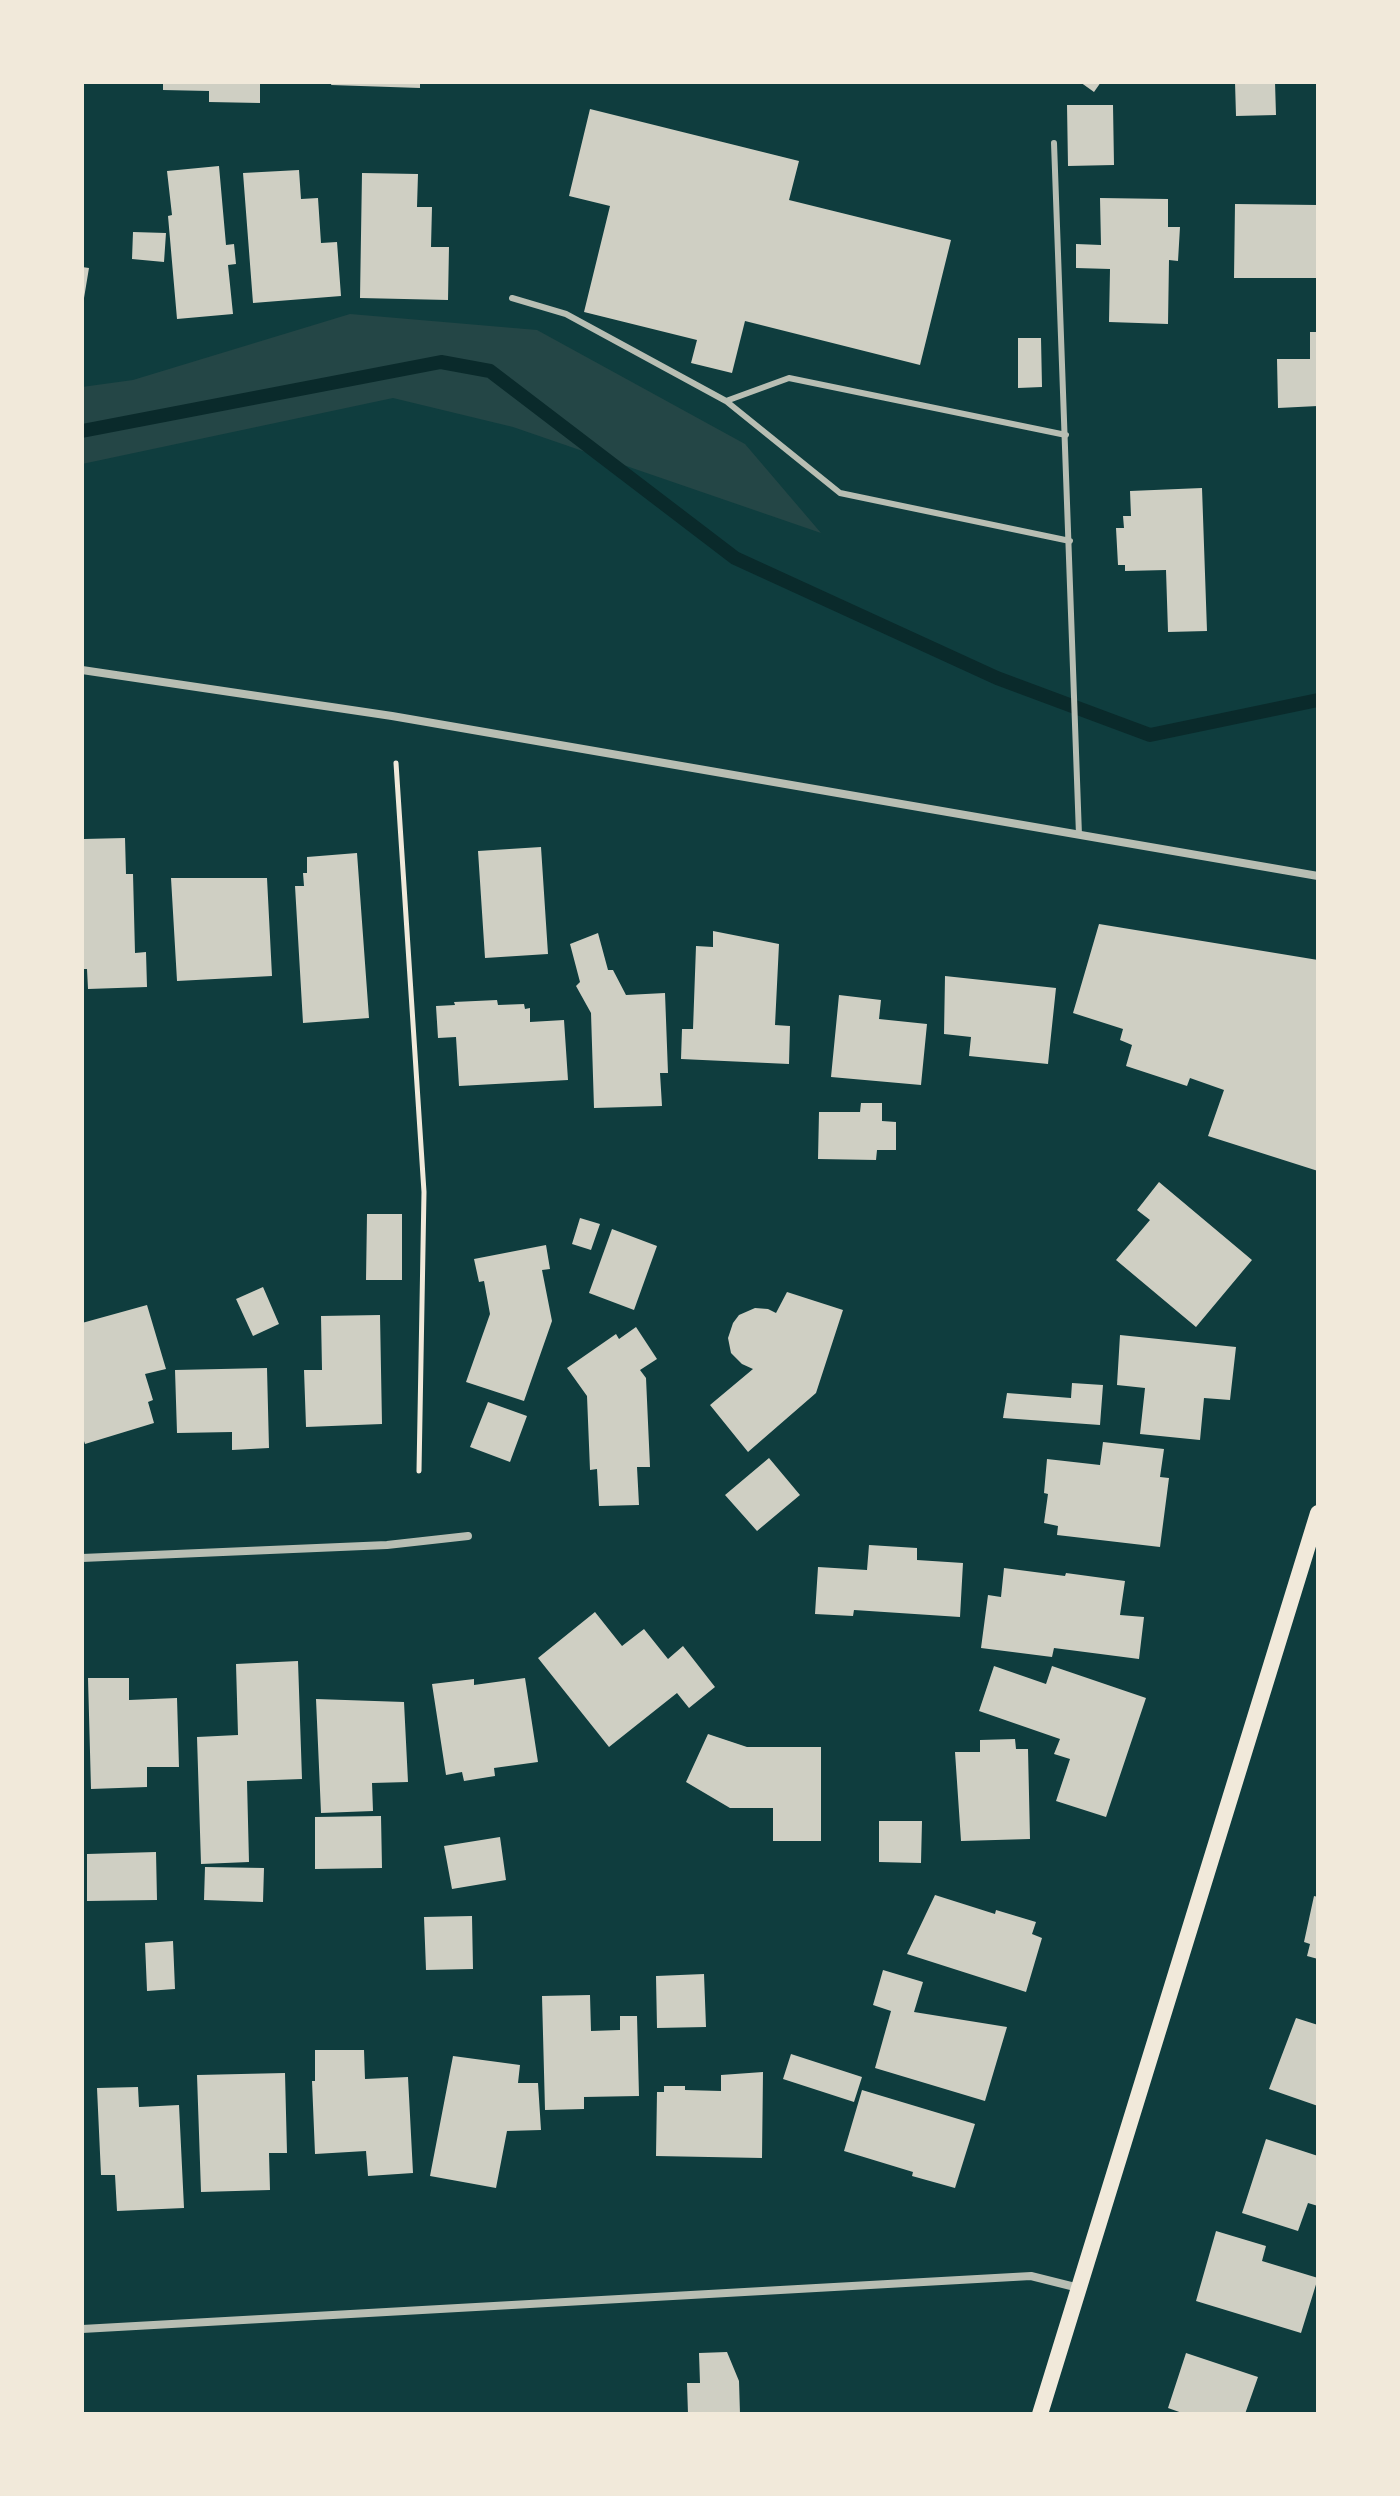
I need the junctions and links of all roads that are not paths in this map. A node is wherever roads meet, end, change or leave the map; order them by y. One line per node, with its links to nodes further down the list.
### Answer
1 (1054, 143): 4 (lane)
2 (512, 298): 3 (lane)
3 (726, 401): 4 (lane); 5 (lane)
4 (1066, 435): 5 (lane)
5 (1070, 541): 7 (lane)
6 (82, 670): 7 (street)
7 (1079, 835): 8 (street)
8 (1318, 876)
9 (1318, 1513): 12 (main road)
10 (468, 1536): 11 (street)
11 (82, 1558)
12 (1079, 2288): 13 (street); 14 (main road)
13 (82, 2329)
14 (1040, 2414)

